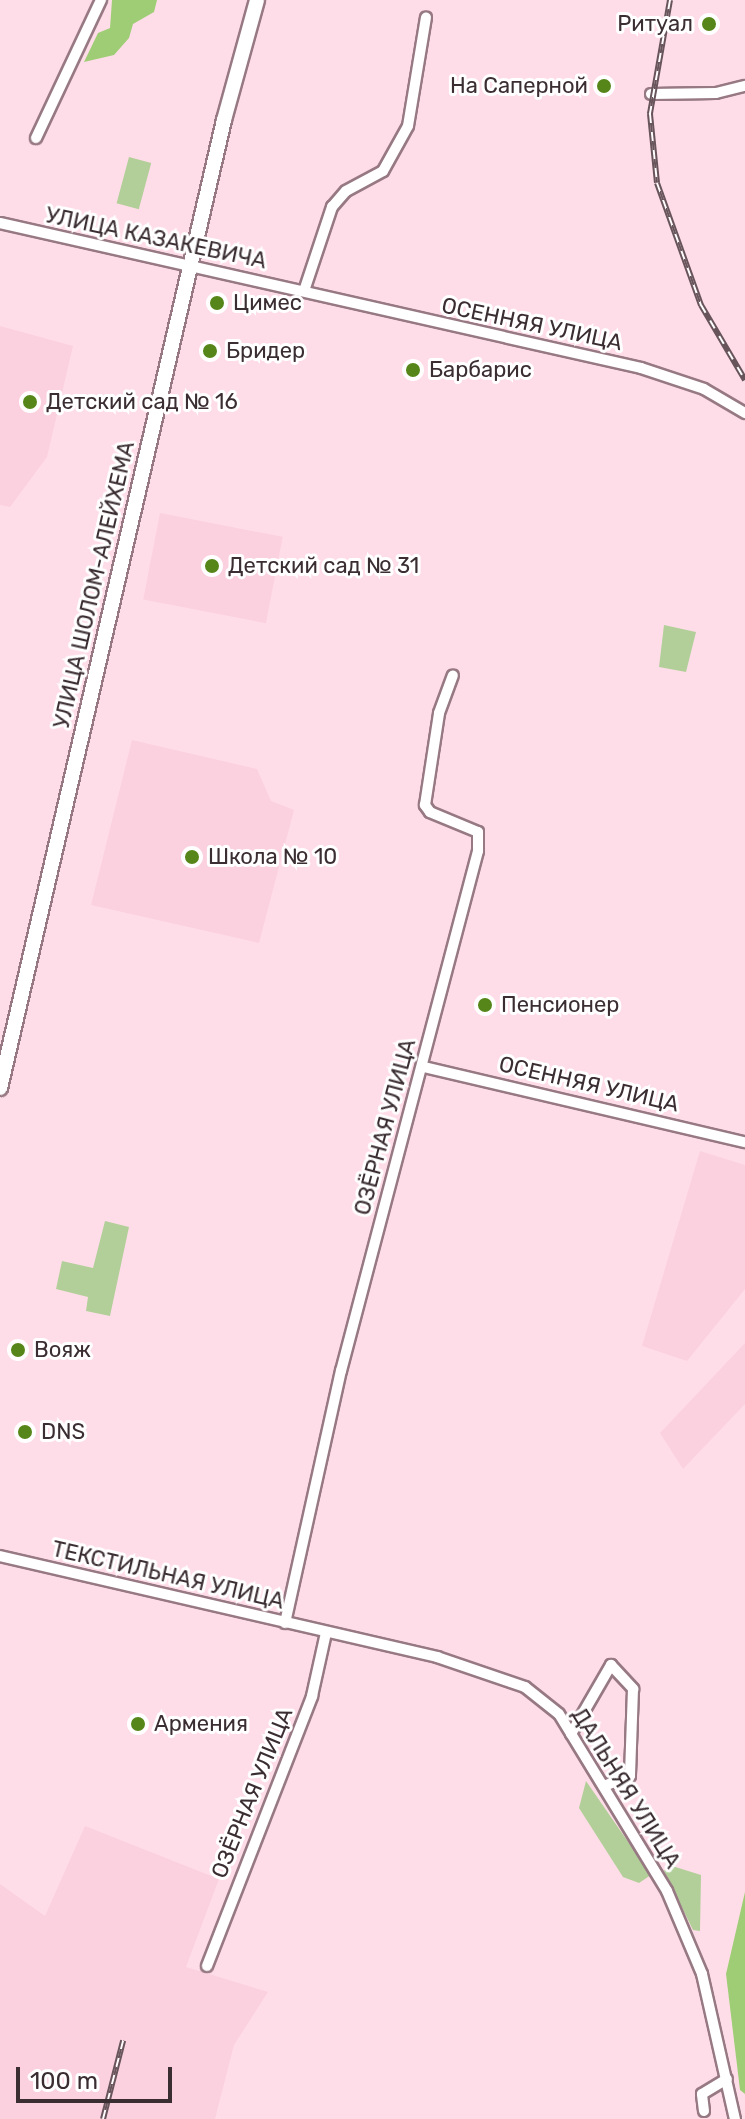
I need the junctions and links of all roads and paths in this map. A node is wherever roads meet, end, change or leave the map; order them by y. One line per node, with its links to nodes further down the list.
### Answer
1 (101, 0): 6 (street)
2 (257, 0): 8 (main road, УЛИЦА ШОЛОМ-АЛЕЙХЕМА)
3 (426, 17): 9 (street)
4 (745, 86): 5 (street)
5 (651, 94)
6 (36, 138)
7 (0, 223): 8 (street, УЛИЦА КАЗАКЕВИЧА)
8 (191, 267): 9 (street, УЛИЦА КАЗАКЕВИЧА); 13 (main road, УЛИЦА ШОЛОМ-АЛЕЙХЕМА)
9 (304, 291): 10 (street, ОСЕННЯЯ УЛИЦА)
10 (745, 413)
11 (453, 675): 12 (street, ОЗЁРНАЯ УЛИЦА)
12 (424, 1067): 14 (street, ОСЕННЯЯ УЛИЦА); 16 (street, ОЗЁРНАЯ УЛИЦА)
13 (0, 1088)
14 (745, 1142)
15 (0, 1556): 16 (street, ТЕКСТИЛЬНАЯ УЛИЦА)
16 (285, 1623): 17 (street, ТЕКСТИЛЬНАЯ УЛИЦА)
17 (326, 1633): 18 (street, ДАЛЬНЯЯ УЛИЦА); 20 (street, ОЗЁРНАЯ УЛИЦА)
18 (571, 1734): 19 (street, ДАЛЬНЯЯ УЛИЦА); 19 (street)
19 (604, 1786): 21 (street, ДАЛЬНЯЯ УЛИЦА)
20 (207, 1966)
21 (727, 2079): 22 (street); 23 (street, ДАЛЬНЯЯ УЛИЦА)
22 (704, 2111)
23 (735, 2119)

